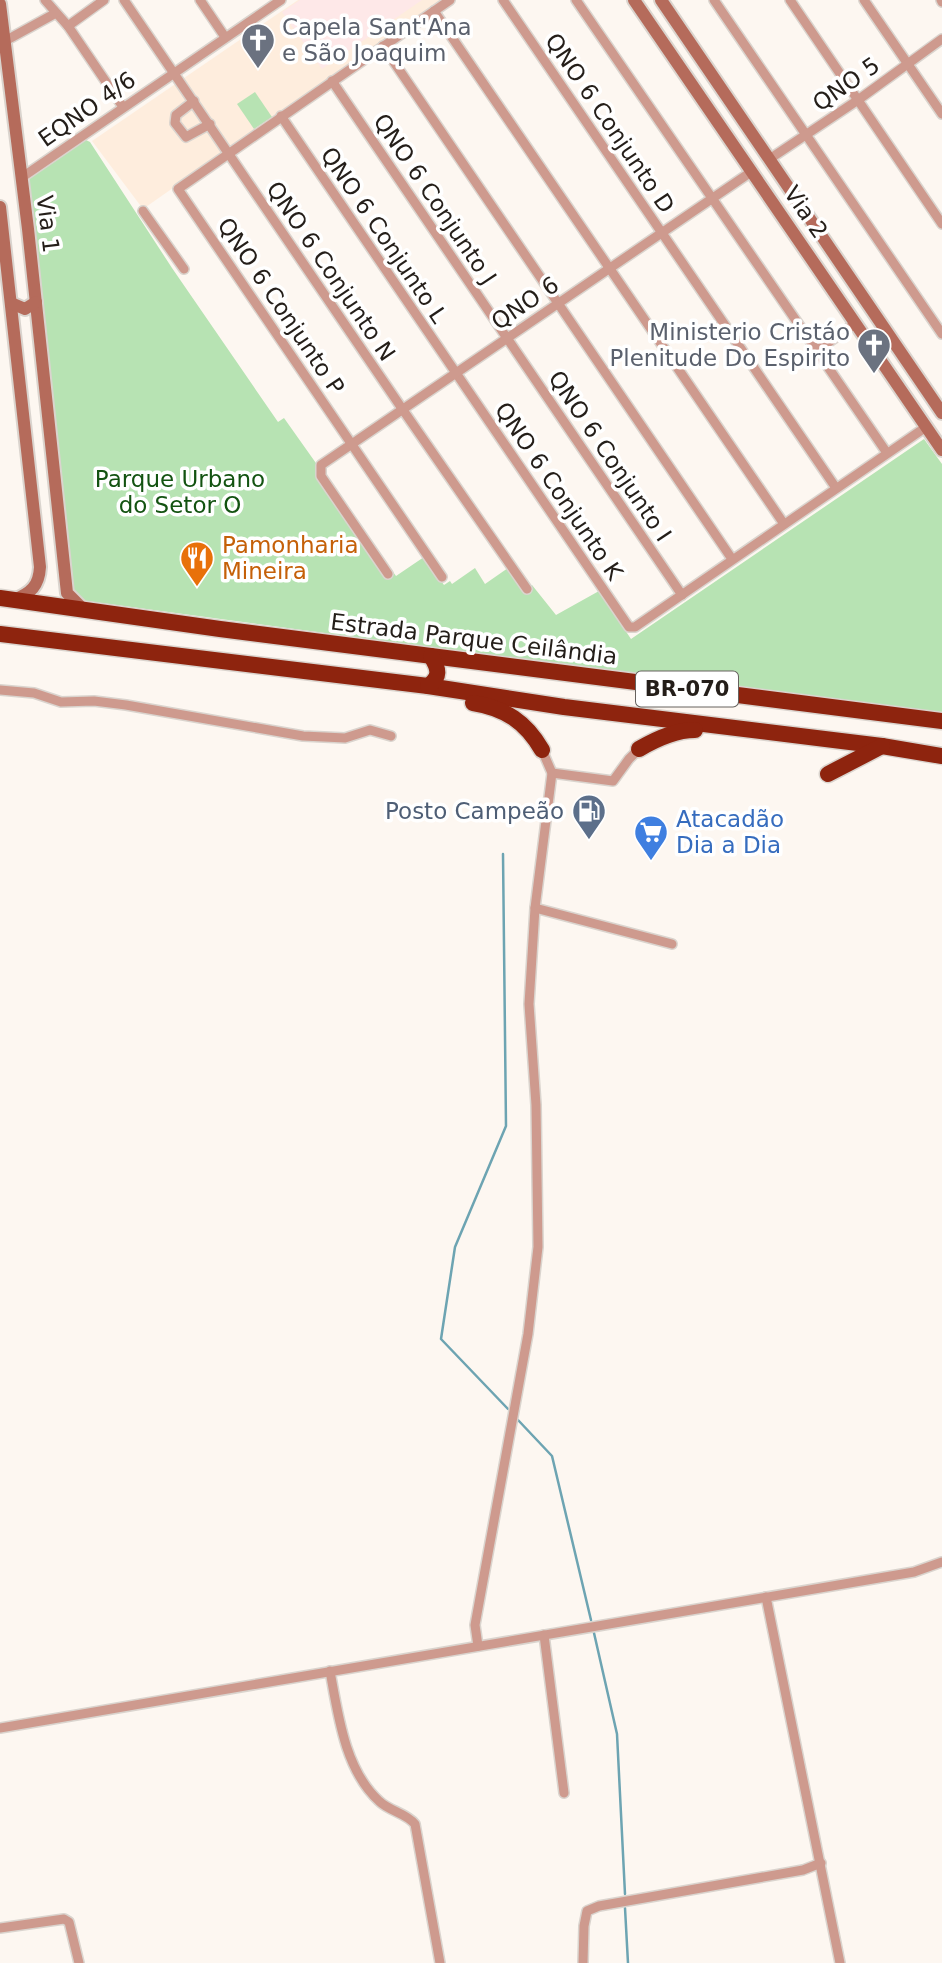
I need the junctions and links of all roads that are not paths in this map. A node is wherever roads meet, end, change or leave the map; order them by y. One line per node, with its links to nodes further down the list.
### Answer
1 (45, 0): 17 (street)
2 (104, 0): 19 (street)
3 (124, 0): 27 (street)
4 (200, 0): 21 (street)
5 (450, 0): 15 (street)
6 (503, 0): 44 (street, QNO 6 Conjunto D)
7 (576, 0): 40 (street)
8 (634, 0): 18 (main road, Via 2)
9 (661, 0): 16 (main road, Via 2)
10 (714, 0): 35 (street)
11 (790, 0): 29 (street)
12 (864, 0): 26 (street)
13 (278, 1): 21 (street, EQNO 4/6)
14 (0, 4): 23 (main road, Via 1)
15 (434, 11): 25 (street); 45 (street)
16 (670, 12): 18 (main road); 20 (main road, Via 2)
17 (56, 13): 19 (street); 23 (street)
18 (650, 24): 24 (main road, Via 2)
19 (68, 26): 31 (street)
20 (684, 34): 24 (main road); 37 (main road, Via 2)
21 (225, 37): 27 (street, EQNO 4/6)
22 (942, 38): 26 (street, QNO 5)
23 (5, 41): 39 (main road, Via 1)
24 (664, 44): 38 (main road, Via 2)
25 (383, 46): 28 (street); 52 (street)
26 (907, 64): 29 (street, QNO 5); 32 (street)
27 (174, 72): 30 (street); 31 (street, EQNO 4/6)
28 (332, 81): 33 (street); 55 (street, QNO 6 Conjunto J)
29 (858, 100): 35 (street, QNO 5); 43 (street)
30 (194, 101): 34 (street); 34 (street)
31 (123, 107): 39 (street, EQNO 4/6)
32 (942, 114)
33 (281, 116): 36 (street); 57 (street, QNO 6 Conjunto L)
34 (209, 124): 36 (street)
35 (806, 134): 37 (street, QNO 5); 54 (street)
36 (228, 154): 58 (street, QNO 6 Conjunto N); 61 (street, QNO 6 Conjunto P)
37 (771, 158): 47 (main road, Via 2)
38 (751, 172): 40 (street, QNO 6); 48 (main road, Via 2)
39 (20, 178): 50 (main road, Via 1)
40 (712, 198): 44 (street, QNO 6); 56 (street)
41 (0, 207): 51 (main road, Via 1)
42 (143, 211): 46 (street)
43 (942, 223)
44 (661, 233): 45 (street, QNO 6); 64 (street, QNO 6 Conjunto D)
45 (609, 268): 52 (street, QNO 6); 65 (street)
46 (184, 269)
47 (855, 284): 48 (main road); 49 (main road, Via 2)
48 (838, 295): 53 (main road, Via 2)
49 (867, 300): 53 (main road); 59 (main road, Via 2)
50 (36, 302): 51 (main road); 72 (main road, Via 1)
51 (11, 303): 71 (main road, Via 1)
52 (558, 303): 55 (street, QNO 6); 66 (street)
53 (852, 317): 56 (street); 60 (main road, Via 2)
54 (942, 334)
55 (506, 339): 57 (street, QNO 6); 70 (street, QNO 6 Conjunto I)
56 (816, 351): 63 (street)
57 (456, 374): 58 (street, QNO 6); 70 (street, QNO 6 Conjunto K)
58 (403, 410): 61 (street, QNO 6); 69 (street, QNO 6 Conjunto N)
59 (942, 413)
60 (926, 427): 62 (main road, Via 2); 63 (street)
61 (352, 444): 67 (street, QNO 6); 68 (street, QNO 6 Conjunto P)
62 (942, 450)
63 (887, 453): 64 (street)
64 (835, 488): 65 (street)
65 (784, 524): 66 (street)
66 (733, 559): 70 (street)
67 (388, 574)
68 (442, 577)
69 (527, 589)
70 (682, 595)
71 (7, 599): 72 (highway, Estrada Parque Ceilândia / BR-070)
72 (84, 610): 74 (highway, Estrada Parque Ceilândia / BR-070)
73 (0, 634): 75 (highway, BR-070)
74 (431, 656): 76 (highway); 78 (highway, Estrada Parque Ceilândia / BR-070)
75 (373, 679): 76 (highway, BR-070); 83 (highway)
76 (428, 686): 79 (highway, BR-070)
77 (0, 690): 80 (street)
78 (942, 721)
79 (739, 730): 81 (highway, BR-070); 82 (highway)
80 (391, 736)
81 (882, 746): 84 (highway, BR-070); 86 (highway)
82 (639, 749): 85 (street)
83 (542, 750): 85 (street)
84 (942, 756)
85 (552, 773): 87 (street)
86 (828, 774)
87 (536, 908): 88 (street); 92 (street)
88 (672, 944)
89 (942, 1562): 90 (street)
90 (766, 1597): 91 (street); 96 (street)
91 (544, 1635): 92 (street); 95 (street)
92 (478, 1646): 93 (street)
93 (330, 1671): 94 (street); 99 (street)
94 (0, 1728)
95 (564, 1793)
96 (821, 1863): 100 (street); 101 (street)
97 (0, 1928): 98 (street)
98 (79, 1963)
99 (440, 1963)
100 (583, 1963)
101 (840, 1963)

